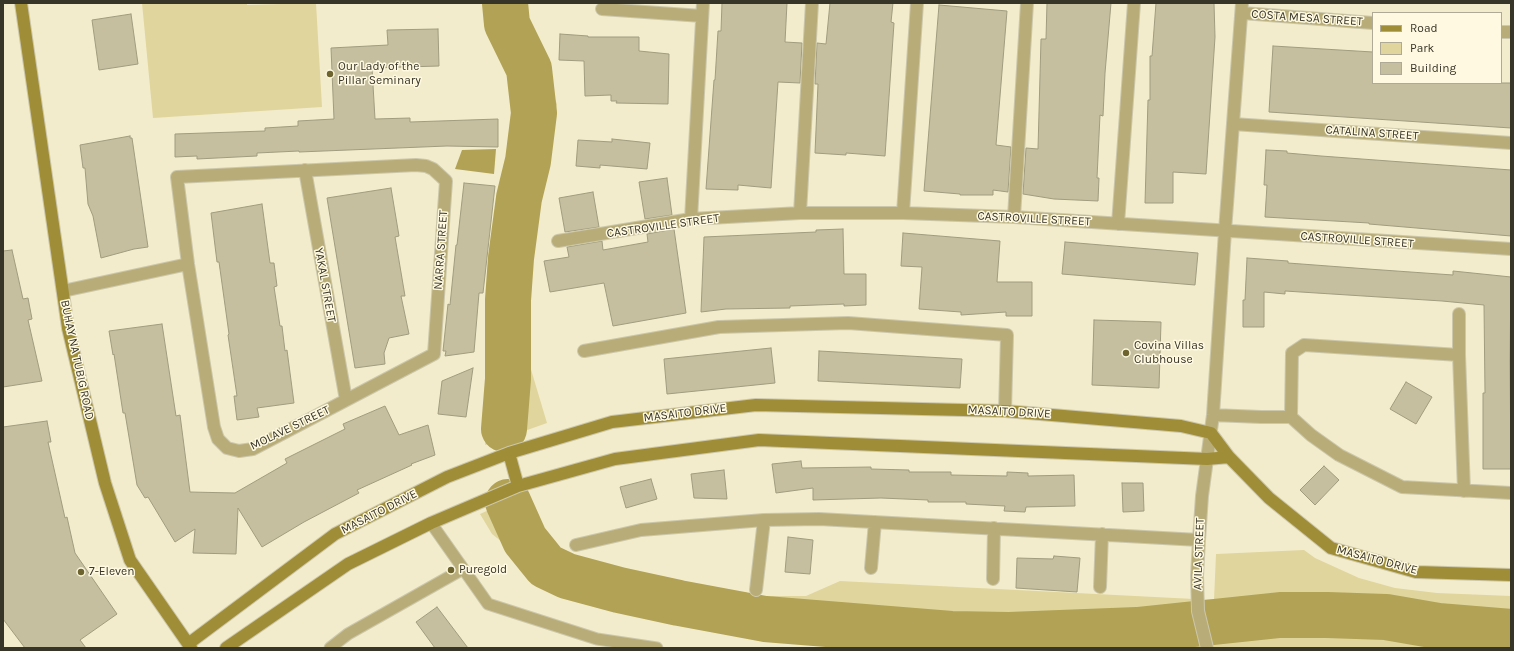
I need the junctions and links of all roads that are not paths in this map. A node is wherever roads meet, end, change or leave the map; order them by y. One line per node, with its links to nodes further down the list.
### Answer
1 (22, 3): 24 (street, BUHAY NA TUBIG ROAD)
2 (703, 3): 9 (street)
3 (812, 3): 16 (street)
4 (917, 3): 15 (street)
5 (1027, 3): 17 (street)
6 (1134, 3): 19 (street)
7 (1242, 8): 10 (street, COSTA MESA STREET); 11 (street, AVILA STREET)
8 (602, 9): 9 (street)
9 (702, 16): 18 (street)
10 (1372, 23)
11 (1233, 124): 12 (street, CATALINA STREET); 20 (street, AVILA STREET)
12 (1511, 143)
13 (416, 165): 14 (street, MOLAVE STREET); 27 (street, NARRA STREET)
14 (305, 170): 23 (street, MOLAVE STREET); 29 (street, YAKAL STREET)
15 (903, 212): 16 (street, CASTROVILLE STREET); 17 (street, CASTROVILLE STREET)
16 (800, 213): 18 (street, CASTROVILLE STREET)
17 (1014, 217): 19 (street, CASTROVILLE STREET)
18 (692, 219): 21 (street, CASTROVILLE STREET)
19 (1118, 224): 20 (street, CASTROVILLE STREET)
20 (1225, 231): 22 (street, CASTROVILLE STREET); 31 (street, AVILA STREET)
21 (558, 241)
22 (1511, 250)
23 (188, 264): 24 (street); 29 (street, MOLAVE STREET)
24 (63, 291): 53 (street, BUHAY NA TUBIG ROAD)
25 (1459, 314): 28 (street)
26 (584, 351): 30 (street)
27 (434, 354): 29 (street, MOLAVE STREET)
28 (1459, 355): 32 (street); 38 (street)
29 (346, 400)
30 (1005, 411): 33 (street, MASAITO DRIVE); 34 (street, MASAITO DRIVE)
31 (1213, 415): 32 (street); 33 (street, AVILA STREET)
32 (1291, 417): 38 (street)
33 (1211, 433): 35 (street, MASAITO DRIVE); 36 (street, AVILA STREET)
34 (509, 453): 37 (street); 53 (street, MASAITO DRIVE)
35 (1229, 457): 36 (street); 49 (street, MASAITO DRIVE)
36 (1208, 459): 37 (street); 45 (street, AVILA STREET)
37 (518, 486): 42 (street)
38 (1464, 491): 39 (street)
39 (1511, 493)
40 (764, 520): 41 (street); 46 (street); 52 (street)
41 (875, 522): 43 (street); 47 (street)
42 (431, 523): 48 (lane); 54 (street)
43 (994, 528): 44 (street); 50 (street)
44 (1102, 534): 45 (street); 51 (street)
45 (1199, 540): 57 (street, AVILA STREET)
46 (576, 545)
47 (871, 568)
48 (463, 569): 55 (lane); 56 (lane)
49 (1511, 575)
50 (993, 579)
51 (1100, 587)
52 (756, 590)
53 (187, 647)
54 (226, 648)
55 (330, 648)
56 (657, 648)
57 (1207, 648)

